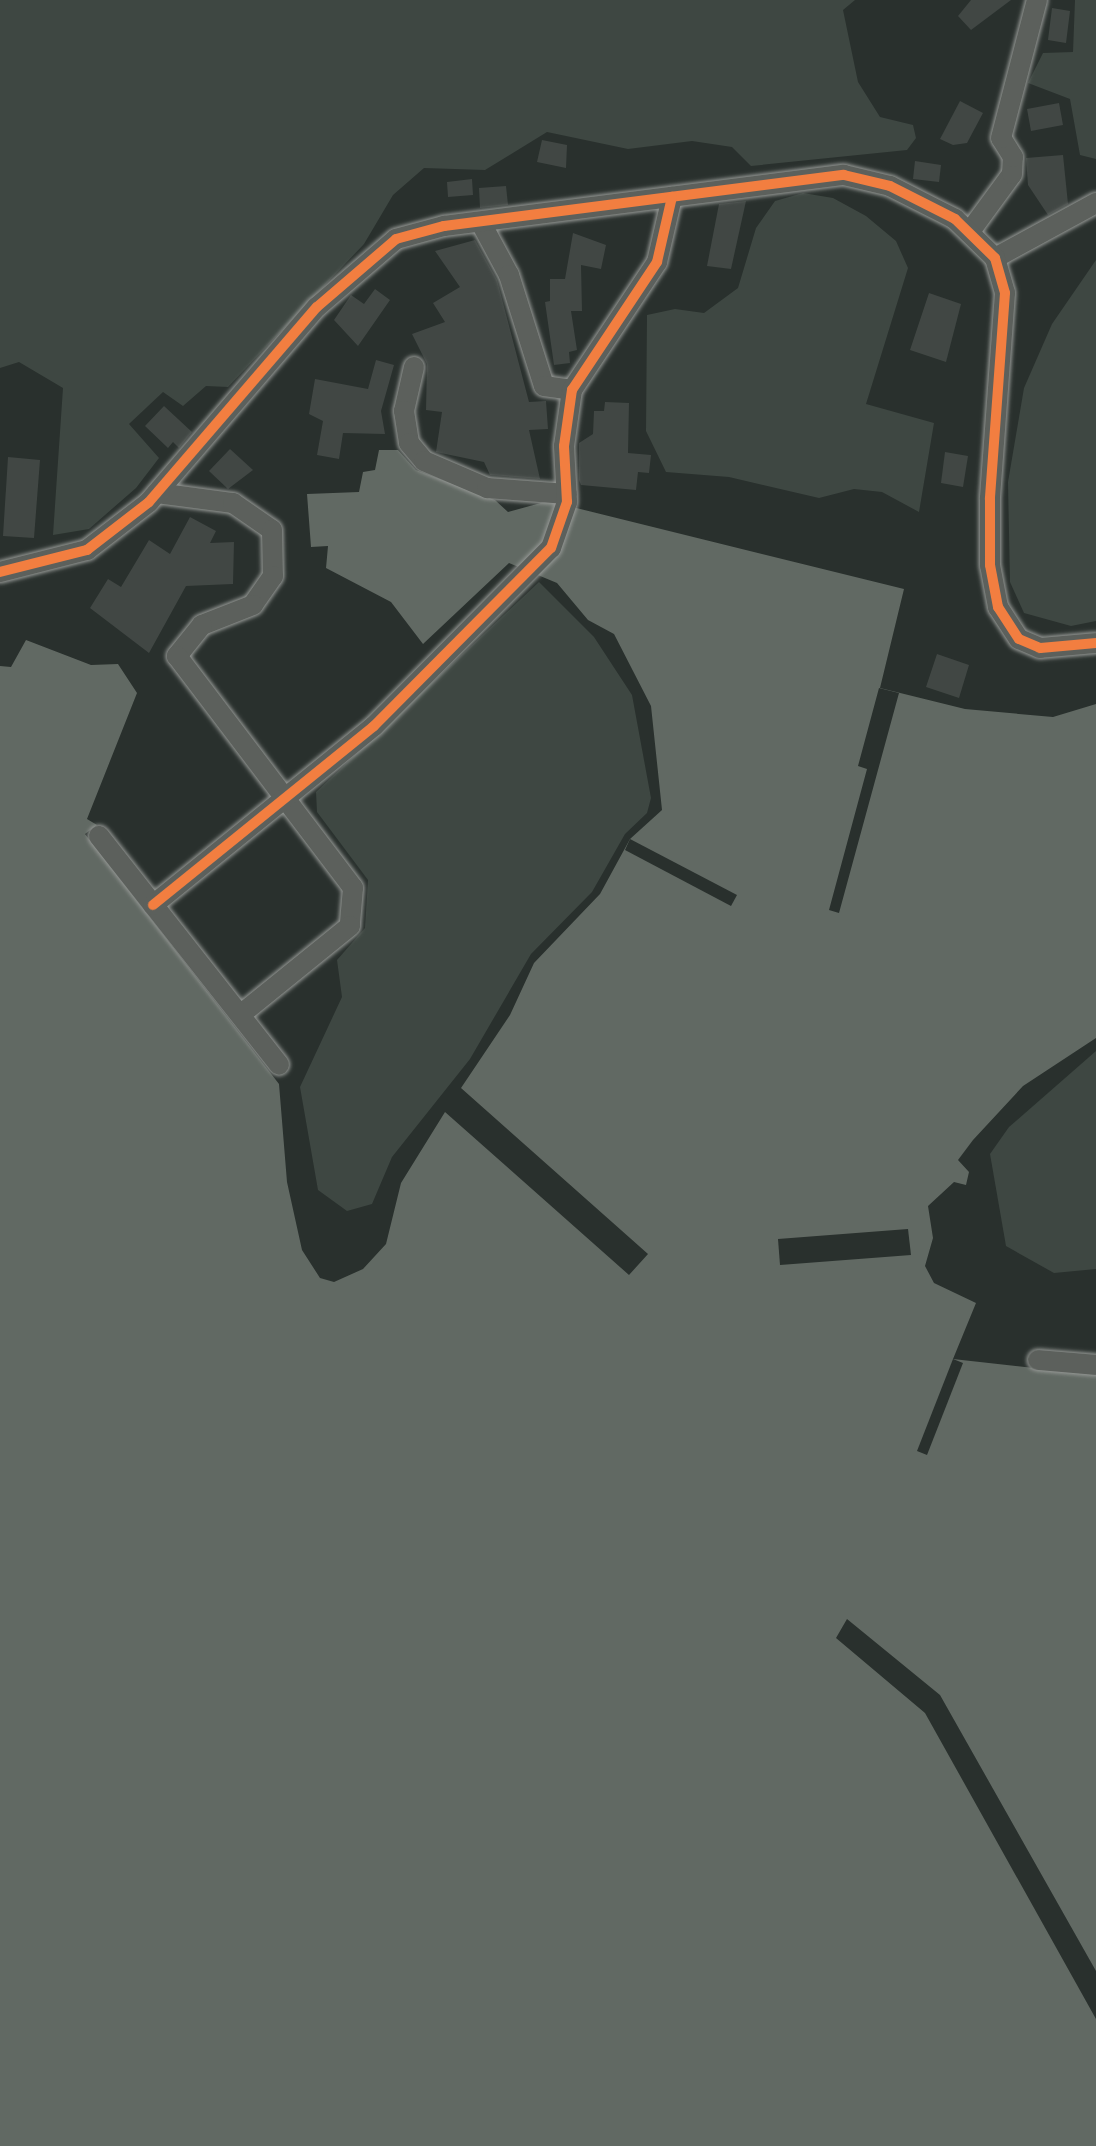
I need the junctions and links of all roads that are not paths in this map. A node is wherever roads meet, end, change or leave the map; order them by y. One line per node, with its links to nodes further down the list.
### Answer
1 (1037, 0): 5 (street)
2 (672, 197): 4 (street); 5 (street); 8 (street)
3 (1096, 203): 6 (street)
4 (481, 223): 8 (street); 9 (street)
5 (971, 230): 6 (street)
6 (995, 258): 12 (street)
7 (414, 367): 10 (street)
8 (572, 390): 10 (street)
9 (157, 493): 11 (street); 13 (street)
10 (567, 498): 13 (street)
11 (0, 572)
12 (1096, 643)
13 (288, 798): 15 (street); 16 (street)
14 (99, 836): 15 (street)
15 (153, 905): 16 (street)
16 (240, 1015): 17 (street)
17 (279, 1065)
18 (1038, 1360): 19 (street)
19 (1096, 1365)

